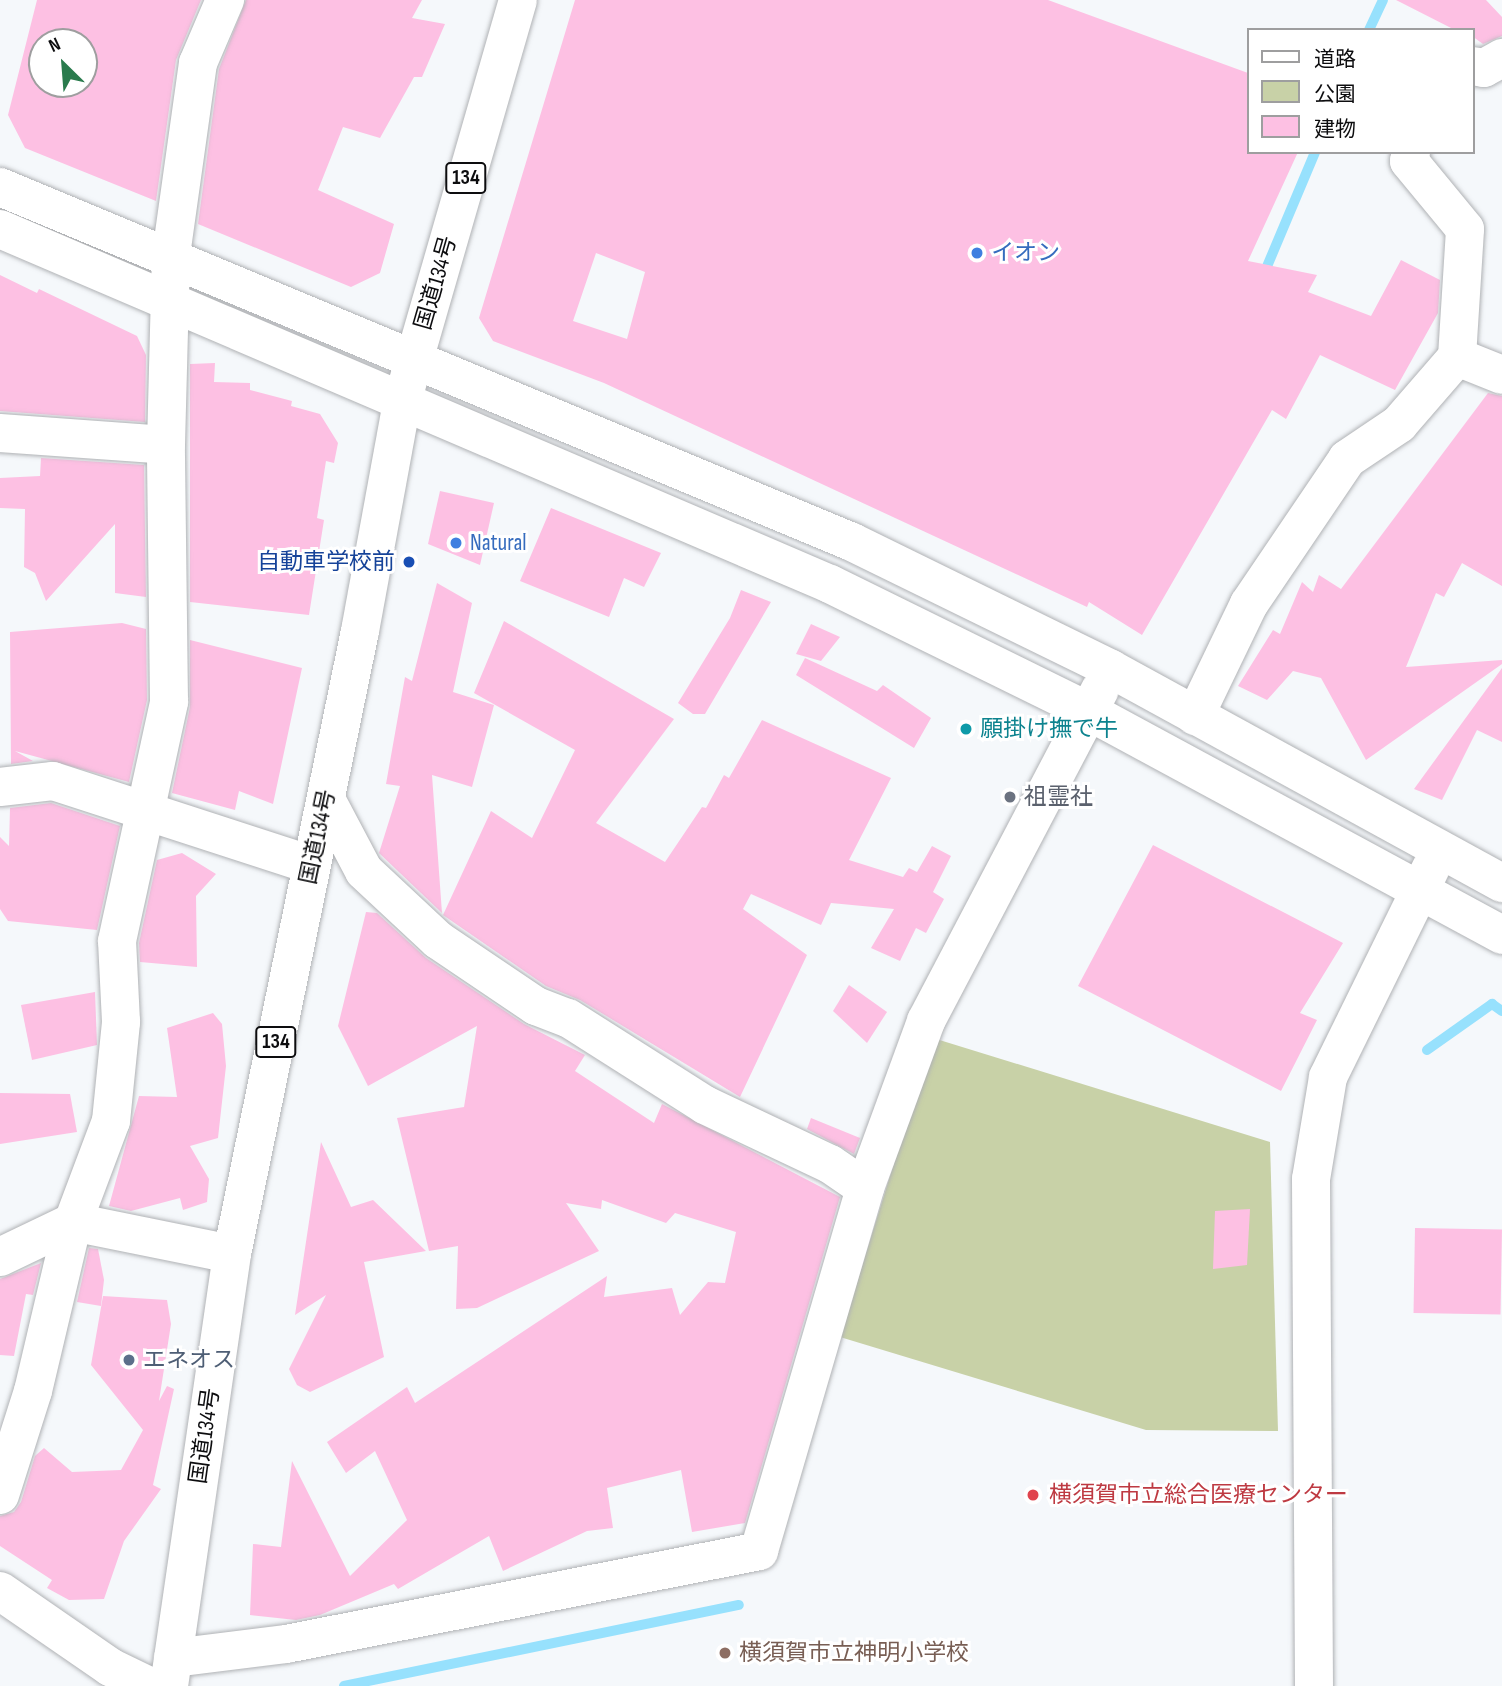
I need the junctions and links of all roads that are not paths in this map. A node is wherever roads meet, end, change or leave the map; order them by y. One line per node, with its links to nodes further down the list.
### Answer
1 (225, 0): 8 (main road)
2 (518, 0): 10 (main road, 国道134号 / 134)
3 (1502, 58): 4 (main road)
4 (1474, 66)
5 (1411, 154): 11 (main road)
6 (0, 187): 8 (main road)
7 (0, 229): 9 (main road)
8 (171, 256): 9 (main road); 10 (main road)
9 (167, 301): 13 (main road); 15 (main road)
10 (414, 356): 13 (main road, 国道134号 / 134); 16 (main road)
11 (1457, 358): 12 (main road); 18 (main road)
12 (1502, 375)
13 (402, 402): 17 (main road); 20 (main road, 国道134号 / 134)
14 (0, 433): 15 (main road)
15 (166, 445): 21 (main road)
16 (1111, 669): 17 (main road); 18 (main road)
17 (1088, 711): 25 (main road); 27 (main road)
18 (1195, 716): 22 (main road)
19 (1, 777): 21 (main road)
20 (326, 799): 23 (main road, 国道134号 / 134); 27 (main road)
21 (147, 810): 23 (main road); 28 (main road)
22 (1440, 851): 24 (main road); 25 (main road)
23 (312, 865): 29 (main road, 国道134号 / 134)
24 (1502, 883)
25 (1420, 892): 26 (main road); 34 (main road)
26 (1502, 934)
27 (865, 1188): 33 (main road)
28 (73, 1222): 29 (main road); 30 (main road); 31 (main road)
29 (232, 1254): 33 (main road, 国道134号 / 134)
30 (0, 1257)
31 (0, 1495)
32 (0, 1591): 33 (main road)
33 (164, 1677)
34 (1314, 1686)

